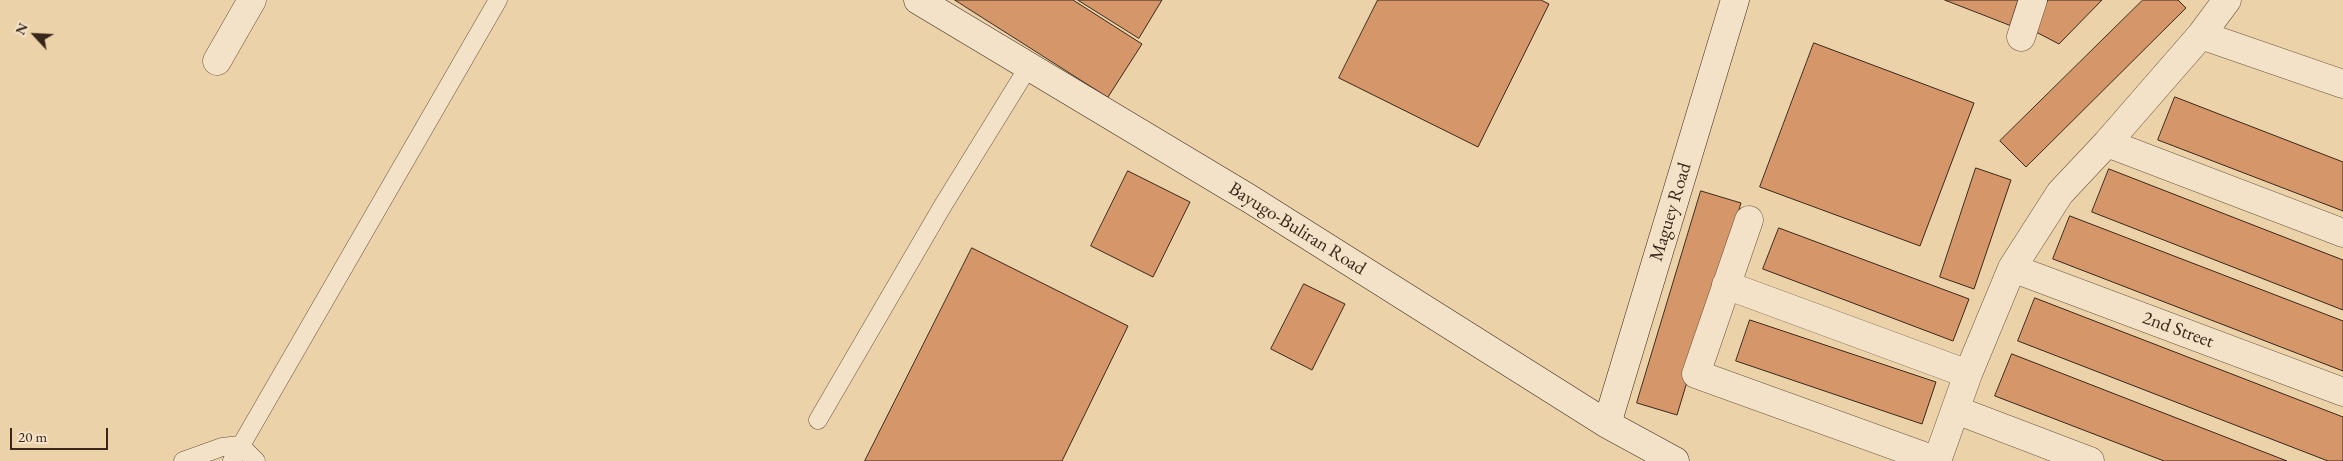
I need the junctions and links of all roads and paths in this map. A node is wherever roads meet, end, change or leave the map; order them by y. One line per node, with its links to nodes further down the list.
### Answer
1 (252, 0): 9 (street)
2 (498, 0): 22 (lane)
3 (918, 0): 10 (street, Bayugo-Buliran Road)
4 (1735, 0): 21 (street, Maguey Road)
5 (2033, 0): 8 (street)
6 (2227, 0): 7 (street)
7 (2201, 35): 11 (street); 12 (street)
8 (2021, 37)
9 (217, 60)
10 (1029, 66): 20 (lane); 21 (street, Bayugo-Buliran Road)
11 (2343, 84)
12 (2107, 143): 14 (street); 15 (street)
13 (1749, 220): 16 (street)
14 (2343, 233)
15 (2012, 268): 17 (street); 18 (street, 2nd Street)
16 (1726, 285): 17 (street); 27 (street)
17 (1968, 374): 19 (street)
18 (2343, 392)
19 (1956, 410): 27 (street); 28 (street)
20 (818, 420)
21 (1607, 424): 26 (street, Bayugo-Buliran Road)
22 (240, 445): 23 (lane); 24 (lane); 25 (lane)
23 (183, 461)
24 (232, 461)
25 (256, 461)
26 (1675, 461)
27 (1937, 461)
28 (2090, 461)

